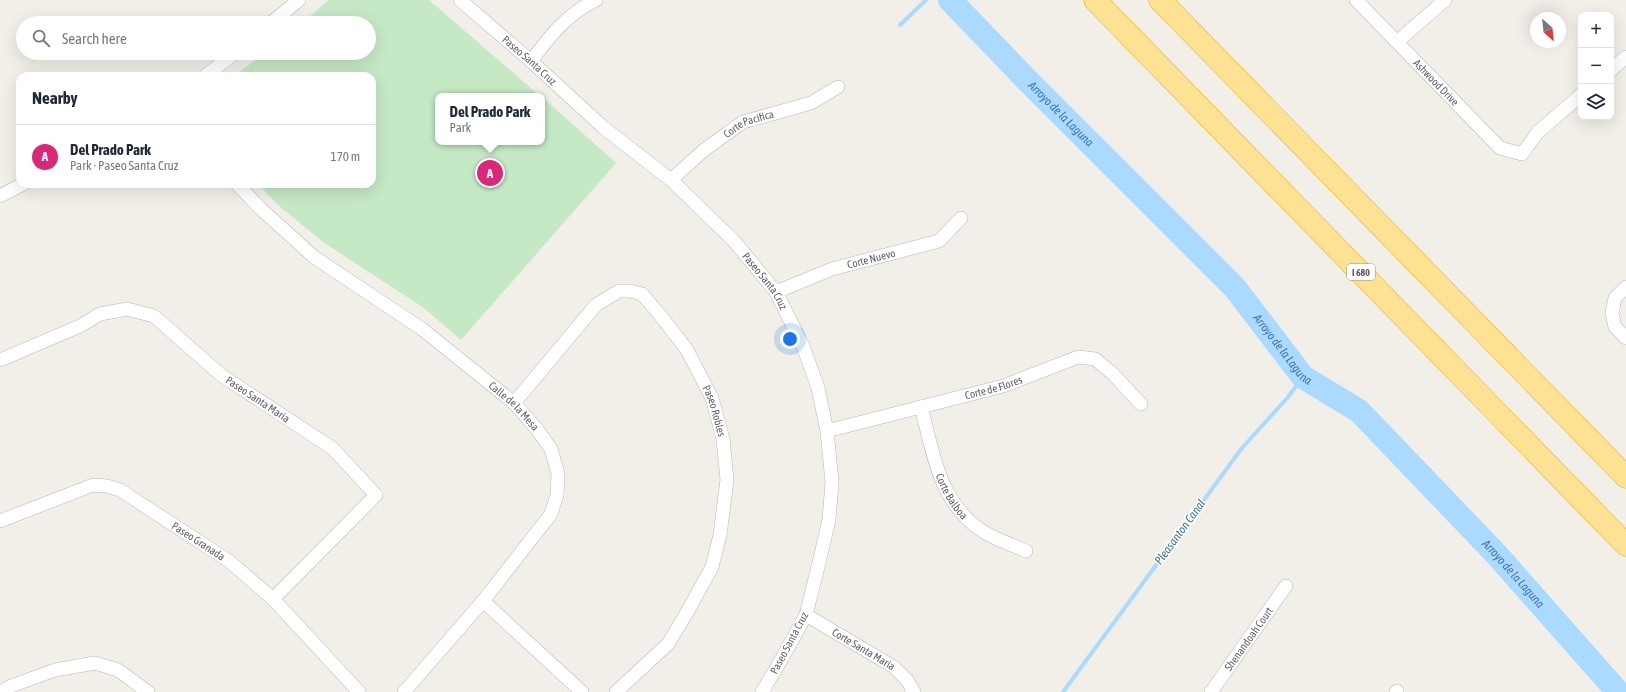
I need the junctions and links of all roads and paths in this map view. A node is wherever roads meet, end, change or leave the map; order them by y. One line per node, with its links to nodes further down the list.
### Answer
1 (299, 0): 8 (street)
2 (460, 0): 12 (street, Paseo Santa Cruz)
3 (596, 0): 12 (street)
4 (1095, 0): 32 (highway, I 680)
5 (1160, 0): 30 (highway)
6 (1356, 0): 9 (street, Ashwood Drive)
7 (1445, 0): 9 (street)
8 (280, 16)
9 (1397, 42): 16 (street, Ashwood Drive)
10 (1626, 57): 13 (street)
11 (226, 60): 14 (street)
12 (532, 61): 17 (street, Paseo Santa Cruz)
13 (1614, 67)
14 (210, 72)
15 (838, 87): 17 (street, Corte Pacifica)
16 (1578, 98)
17 (672, 180): 23 (street, Paseo Santa Cruz)
18 (16, 188): 20 (street)
19 (241, 188): 26 (street, Calle de la Mesa)
20 (0, 196)
21 (961, 218): 23 (street, Corte Nuevo)
22 (1626, 287): 24 (street)
23 (776, 292): 29 (street, Paseo Santa Cruz)
24 (1626, 338)
25 (0, 360): 35 (street, Paseo Santa Maria)
26 (514, 403): 36 (street, Calle de la Mesa); 43 (street, Paseo Robles)
27 (1141, 404): 28 (street, Corte de Flores)
28 (921, 407): 29 (street, Corte de Flores); 33 (street, Corte Balboa)
29 (827, 431): 37 (street, Paseo Santa Cruz)
30 (1626, 476)
31 (0, 521): 35 (street, Paseo Granada)
32 (1626, 545)
33 (1026, 552)
34 (1286, 586): 46 (street, Shenandoah Court)
35 (273, 599): 40 (street, Paseo Granada)
36 (483, 601): 41 (street, Calle de la Mesa); 42 (street)
37 (806, 615): 44 (street, Paseo Santa Cruz); 45 (street, Corte Santa Maria)
38 (1, 692): 39 (street)
39 (148, 692)
40 (359, 692)
41 (404, 692)
42 (582, 692)
43 (616, 692)
44 (762, 692)
45 (914, 692)
46 (1211, 692)

